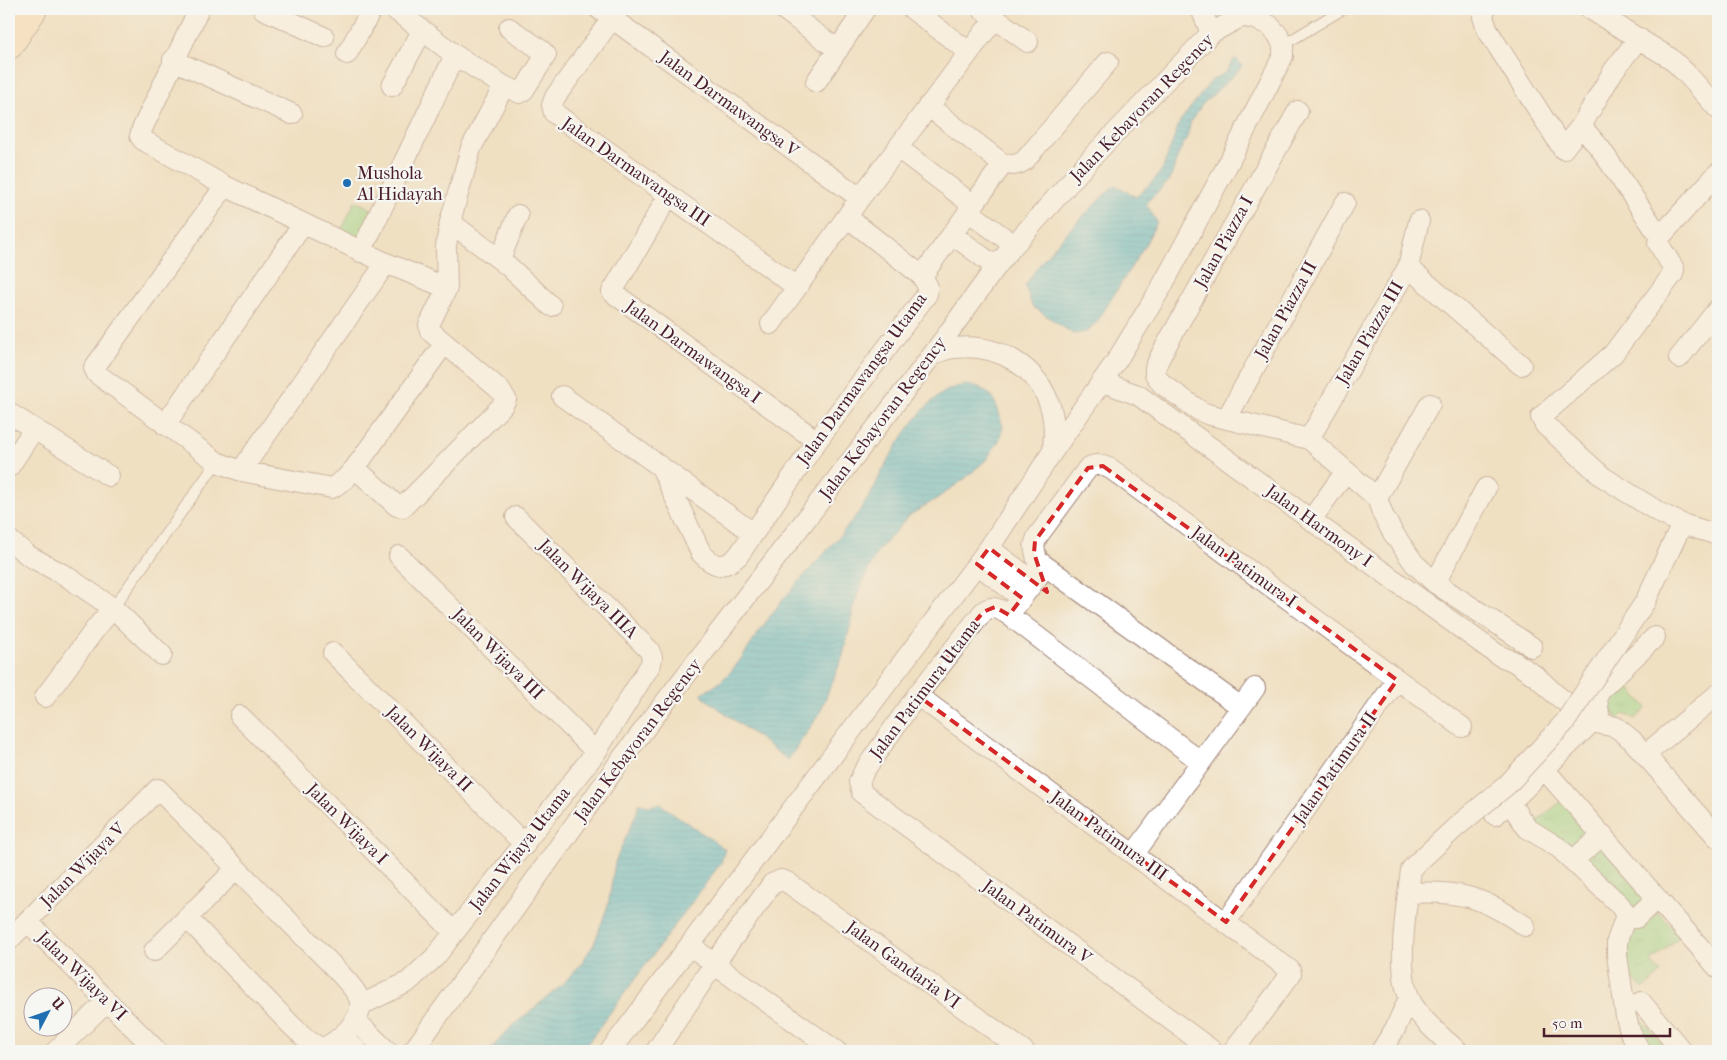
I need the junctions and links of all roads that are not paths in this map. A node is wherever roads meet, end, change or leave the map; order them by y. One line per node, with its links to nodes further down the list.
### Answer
1 (33, 9): 21 (main road)
2 (199, 9): 27 (street)
3 (263, 9): 18 (street)
4 (372, 9): 25 (street)
5 (394, 9): 17 (street)
6 (783, 9): 23 (street)
7 (865, 9): 23 (street)
8 (912, 9): 24 (street)
9 (1202, 9): 15 (street)
10 (1343, 9): 22 (lane)
11 (1485, 9): 36 (street)
12 (1590, 9): 19 (street)
13 (610, 12): 41 (street, Jalan Darmawangsa III); 42 (street, Jalan Darmawangsa V)
14 (989, 14): 20 (street); 24 (street)
15 (1216, 23): 22 (street, Jalan Kebayoran Regency); 52 (street, Jalan Kebayoran Regency)
16 (509, 28): 31 (street)
17 (422, 31): 26 (street); 30 (street)
18 (324, 37)
19 (1639, 38): 33 (street); 36 (street)
20 (1028, 42)
21 (9, 45)
22 (1283, 45): 67 (street)
23 (838, 50): 29 (street)
24 (969, 52): 32 (street)
25 (347, 54)
26 (455, 54): 31 (street); 53 (street)
27 (173, 60): 35 (street); 40 (street)
28 (1108, 62): 38 (street)
29 (816, 82)
30 (392, 86)
31 (504, 86): 47 (street)
32 (928, 106): 37 (street); 38 (street)
33 (1718, 108)
34 (1298, 111): 74 (street, Jalan Piazza I)
35 (292, 114)
36 (1581, 126): 51 (street)
37 (898, 148): 42 (street); 44 (street)
38 (1003, 164): 44 (street, Jalan Darmawangsa Utama)
39 (1718, 173): 51 (street)
40 (225, 186): 49 (street); 75 (street)
41 (669, 195): 59 (street, Jalan Darmawangsa III); 78 (street, Jalan Darmawangsa I)
42 (860, 198): 46 (street)
43 (1345, 203): 74 (street, Jalan Piazza II)
44 (971, 208): 50 (street, Jalan Darmawangsa Utama); 52 (street)
45 (518, 215): 54 (street)
46 (847, 217): 58 (street); 59 (street)
47 (450, 222): 54 (street); 60 (street)
48 (1419, 222): 57 (street, Jalan Piazza III)
49 (303, 224): 53 (street); 75 (street)
50 (952, 234): 56 (street); 58 (street, Jalan Darmawangsa Utama)
51 (1660, 237): 91 (street)
52 (1014, 245): 56 (street, Jalan Kebayoran Regency)
53 (361, 252): 55 (street)
54 (500, 259): 61 (street)
55 (386, 263): 60 (street); 84 (street)
56 (996, 267): 65 (street, Jalan Kebayoran Regency)
57 (1408, 267): 68 (street); 77 (street, Jalan Piazza III)
58 (922, 276): 78 (street, Jalan Darmawangsa Utama)
59 (797, 287): 63 (street)
60 (447, 288): 64 (street)
61 (551, 306)
62 (1718, 309): 66 (street)
63 (771, 324)
64 (444, 344): 83 (street); 83 (street)
65 (933, 354): 79 (street); 150 (street, Jalan Kebayoran Regency)
66 (1679, 358)
67 (1117, 360): 69 (street); 70 (street, Jalan Harmony I)
68 (1521, 365)
69 (1102, 382): 70 (street, Jalan Harmony I); 79 (street)
70 (1138, 395): 90 (street, Jalan Harmony I)
71 (562, 396): 82 (street)
72 (1430, 404): 88 (street)
73 (9, 413): 76 (street)
74 (1227, 418): 77 (street)
75 (165, 425): 80 (street)
76 (34, 429): 81 (street); 86 (street)
77 (1309, 439): 85 (street)
78 (817, 441): 92 (street, Jalan Darmawangsa Utama)
79 (1053, 451): 96 (street)
80 (217, 462): 84 (street); 100 (lane)
81 (9, 466)
82 (661, 467): 92 (street); 92 (street, Jalan Darmawangsa Utama)
83 (355, 468): 84 (street)
84 (241, 470)
85 (1346, 471): 88 (street); 90 (street)
86 (109, 476)
87 (1486, 488): 98 (street)
88 (1377, 498): 98 (street)
89 (516, 517): 106 (street, Jalan Wijaya IIIA)
90 (1311, 520): 114 (street, Jalan Harmony I)
91 (1682, 524): 93 (street); 127 (street, bridge)
92 (753, 533)
93 (1718, 535)
94 (9, 540): 100 (street)
95 (399, 556): 116 (street, Jalan Wijaya III)
96 (983, 556): 97 (street); 99 (street); 136 (street)
97 (1040, 574): 99 (street); 107 (street, Jalan Patimura I); 112 (street)
98 (1435, 583): 103 (street)
99 (1022, 598): 101 (street)
100 (113, 608): 105 (street); 110 (street)
101 (1008, 615): 109 (street, Jalan Patimura Utama); 118 (street, Jalan Patimura Utama)
102 (1655, 637): 114 (street)
103 (1532, 647)
104 (333, 653): 123 (street, Jalan Wijaya II)
105 (162, 655)
106 (651, 664): 116 (street, Jalan Wijaya Utama)
107 (1397, 680): 115 (street); 132 (street, Jalan Patimura II)
108 (1255, 688): 112 (street)
109 (917, 695): 120 (street, Jalan Patimura Utama); 124 (street, Jalan Patimura III)
110 (45, 697)
111 (1715, 703): 117 (street)
112 (1241, 707): 118 (street)
113 (240, 716): 134 (street, Jalan Wijaya I)
114 (1592, 722): 117 (street, Jalan Harmony I); 119 (street)
115 (1462, 727)
116 (596, 752): 123 (street, Jalan Wijaya Utama)
117 (1646, 754): 122 (street, Jalan Harmony I)
118 (1201, 762): 124 (street)
119 (1544, 769): 121 (street); 159 (street)
120 (862, 793): 155 (street, Jalan Patimura V)
121 (1603, 836): 125 (street); 128 (street)
122 (1718, 838)
123 (525, 845): 134 (street, Jalan Wijaya Utama)
124 (1134, 854): 132 (street, Jalan Patimura III)
125 (1579, 855)
126 (236, 869): 129 (street); 131 (street, Jalan Wijaya V); 143 (street)
127 (1408, 893): 133 (street); 140 (street)
128 (1658, 898): 130 (street); 139 (street)
129 (187, 918): 137 (street); 145 (street, Jalan Wijaya Utama)
130 (1636, 918)
131 (27, 921): 135 (street, Jalan Wijaya V); 141 (street, Jalan Wijaya VI)
132 (1226, 922): 156 (street, Jalan Patimura III)
133 (1525, 926)
134 (454, 932): 143 (street, Jalan Wijaya Utama)
135 (9, 940)
136 (690, 945): 138 (street); 151 (street)
137 (154, 951)
138 (714, 964): 152 (street); 153 (street); 154 (street, Jalan Gandaria VI)
139 (1718, 968)
140 (1409, 998): 157 (street); 158 (street)
141 (107, 1001): 146 (street); 147 (street, Jalan Wijaya VI)
142 (1641, 1002): 160 (street)
143 (358, 1013): 144 (street, Jalan Wijaya Utama); 149 (street)
144 (342, 1036): 145 (street, Jalan Wijaya Utama); 148 (street)
145 (322, 1050)
146 (56, 1051)
147 (157, 1051)
148 (358, 1051)
149 (387, 1051)
150 (413, 1051)
151 (610, 1051)
152 (656, 1051)
153 (836, 1051)
154 (1024, 1051)
155 (1213, 1051)
156 (1233, 1051)
157 (1381, 1051)
158 (1458, 1051)
159 (1640, 1051)
160 (1682, 1051)

